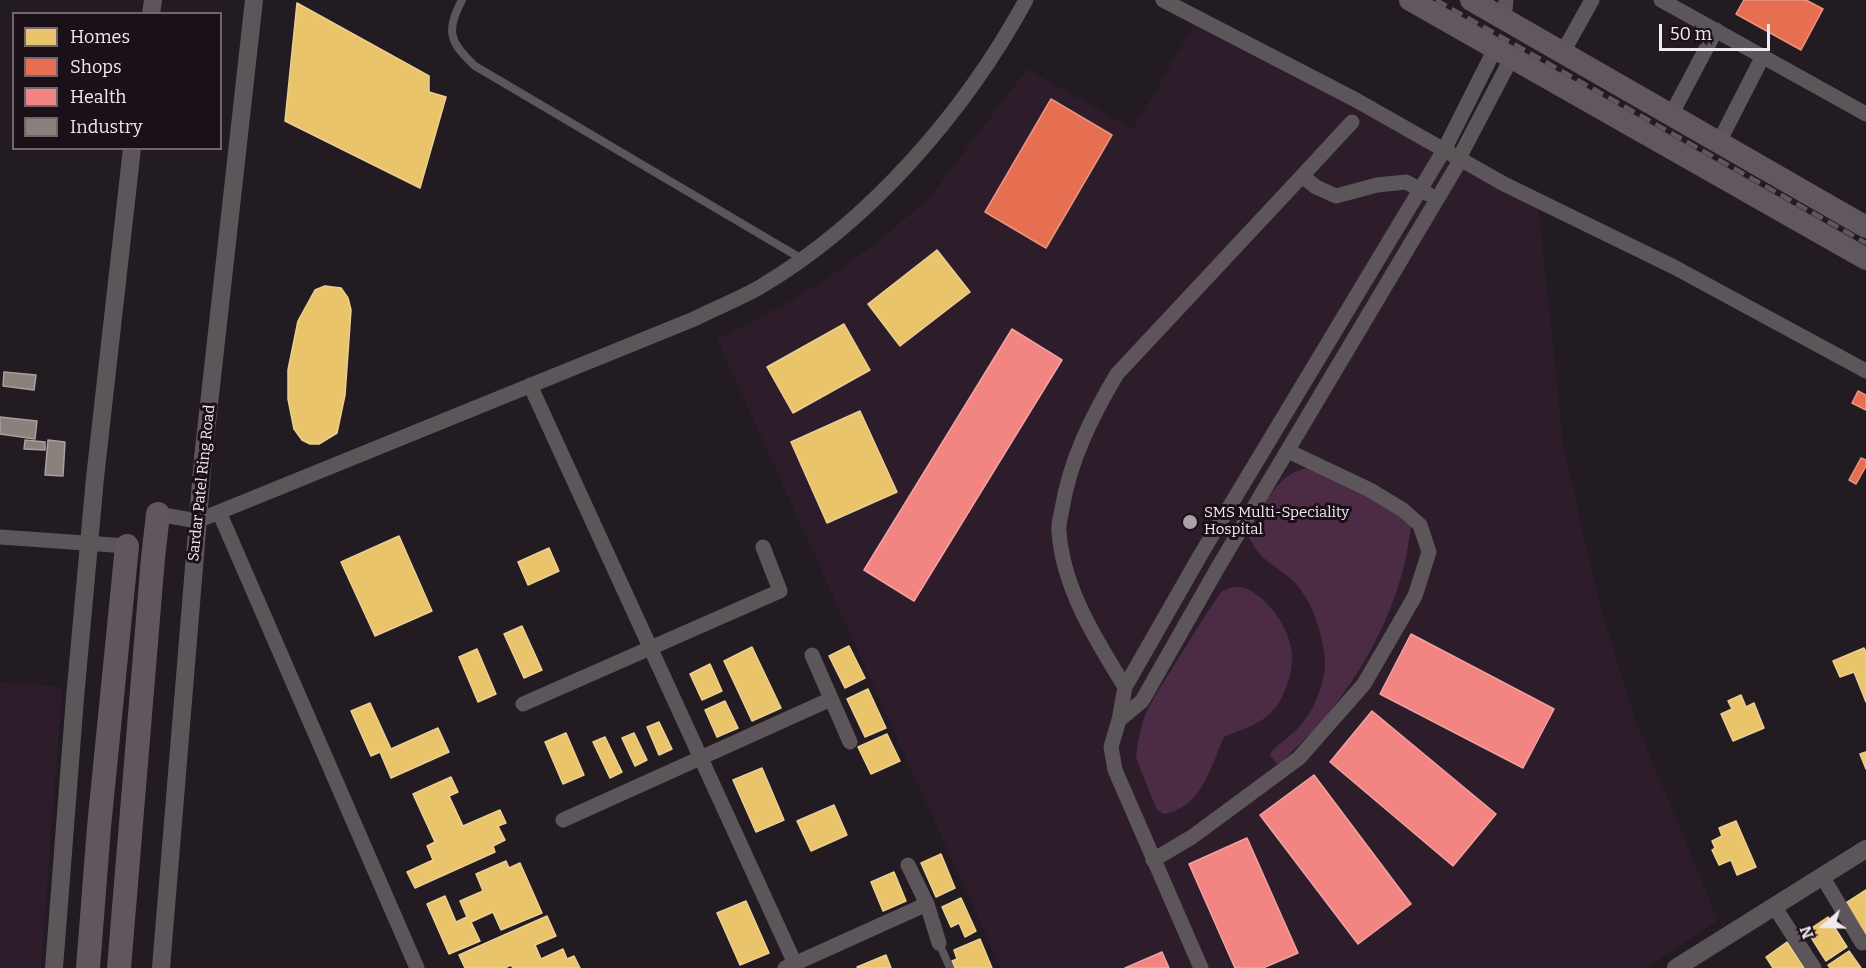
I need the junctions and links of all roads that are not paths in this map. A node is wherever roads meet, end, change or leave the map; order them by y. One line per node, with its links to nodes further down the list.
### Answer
1 (254, 0): 32 (street, Sardar Patel Ring Road)
2 (462, 0): 25 (lane)
3 (1026, 0): 25 (street)
4 (1163, 0): 19 (street)
5 (1410, 0): 11 (main road)
6 (1471, 0): 9 (main road)
7 (1592, 0): 12 (street)
8 (1661, 0): 10 (street)
9 (1505, 10): 12 (main road)
10 (1716, 30): 13 (street); 15 (street)
11 (1504, 52): 19 (street); 20 (street); 26 (main road)
12 (1563, 52): 15 (main road)
13 (1763, 56): 14 (street); 17 (street)
14 (1866, 114)
15 (1671, 115): 17 (main road)
16 (1352, 122): 21 (street)
17 (1719, 142): 24 (main road)
18 (132, 150): 34 (street)
19 (1444, 150): 20 (street); 22 (street)
20 (1460, 158): 23 (street); 27 (street)
21 (1302, 176): 22 (street); 41 (street)
22 (1420, 189): 23 (street); 37 (street)
23 (1436, 198): 29 (street)
24 (1866, 227)
25 (802, 259): 28 (street)
26 (1866, 259)
27 (1866, 371)
28 (530, 385): 30 (street); 39 (street)
29 (1288, 451): 38 (street); 49 (street)
30 (219, 512): 32 (street); 61 (street)
31 (158, 514): 32 (street); 59 (highway)
32 (197, 520): 60 (street, Sardar Patel Ring Road)
33 (0, 537): 34 (street)
34 (89, 543): 35 (street); 57 (street)
35 (126, 546): 58 (highway)
36 (763, 547): 39 (street)
37 (1203, 551): 38 (street); 41 (street)
38 (1221, 562): 44 (street)
39 (651, 648): 43 (street); 46 (street)
40 (812, 655): 42 (street)
41 (1125, 687): 44 (street)
42 (831, 699): 45 (street); 46 (street)
43 (523, 704)
44 (1119, 720): 49 (street)
45 (850, 742)
46 (701, 758): 47 (street); 56 (street)
47 (563, 820)
48 (1866, 849): 51 (street)
49 (1153, 860): 63 (street)
50 (908, 865): 52 (street)
51 (1822, 876): 53 (street); 55 (street)
52 (927, 904): 54 (street); 56 (street)
53 (1774, 906): 64 (street); 65 (street)
54 (939, 943): 62 (lane)
55 (1862, 943)
56 (792, 966)
57 (54, 968)
58 (88, 968)
59 (119, 968)
60 (161, 968)
61 (417, 968)
62 (950, 968)
63 (1201, 968)
64 (1676, 968)
65 (1814, 968)

